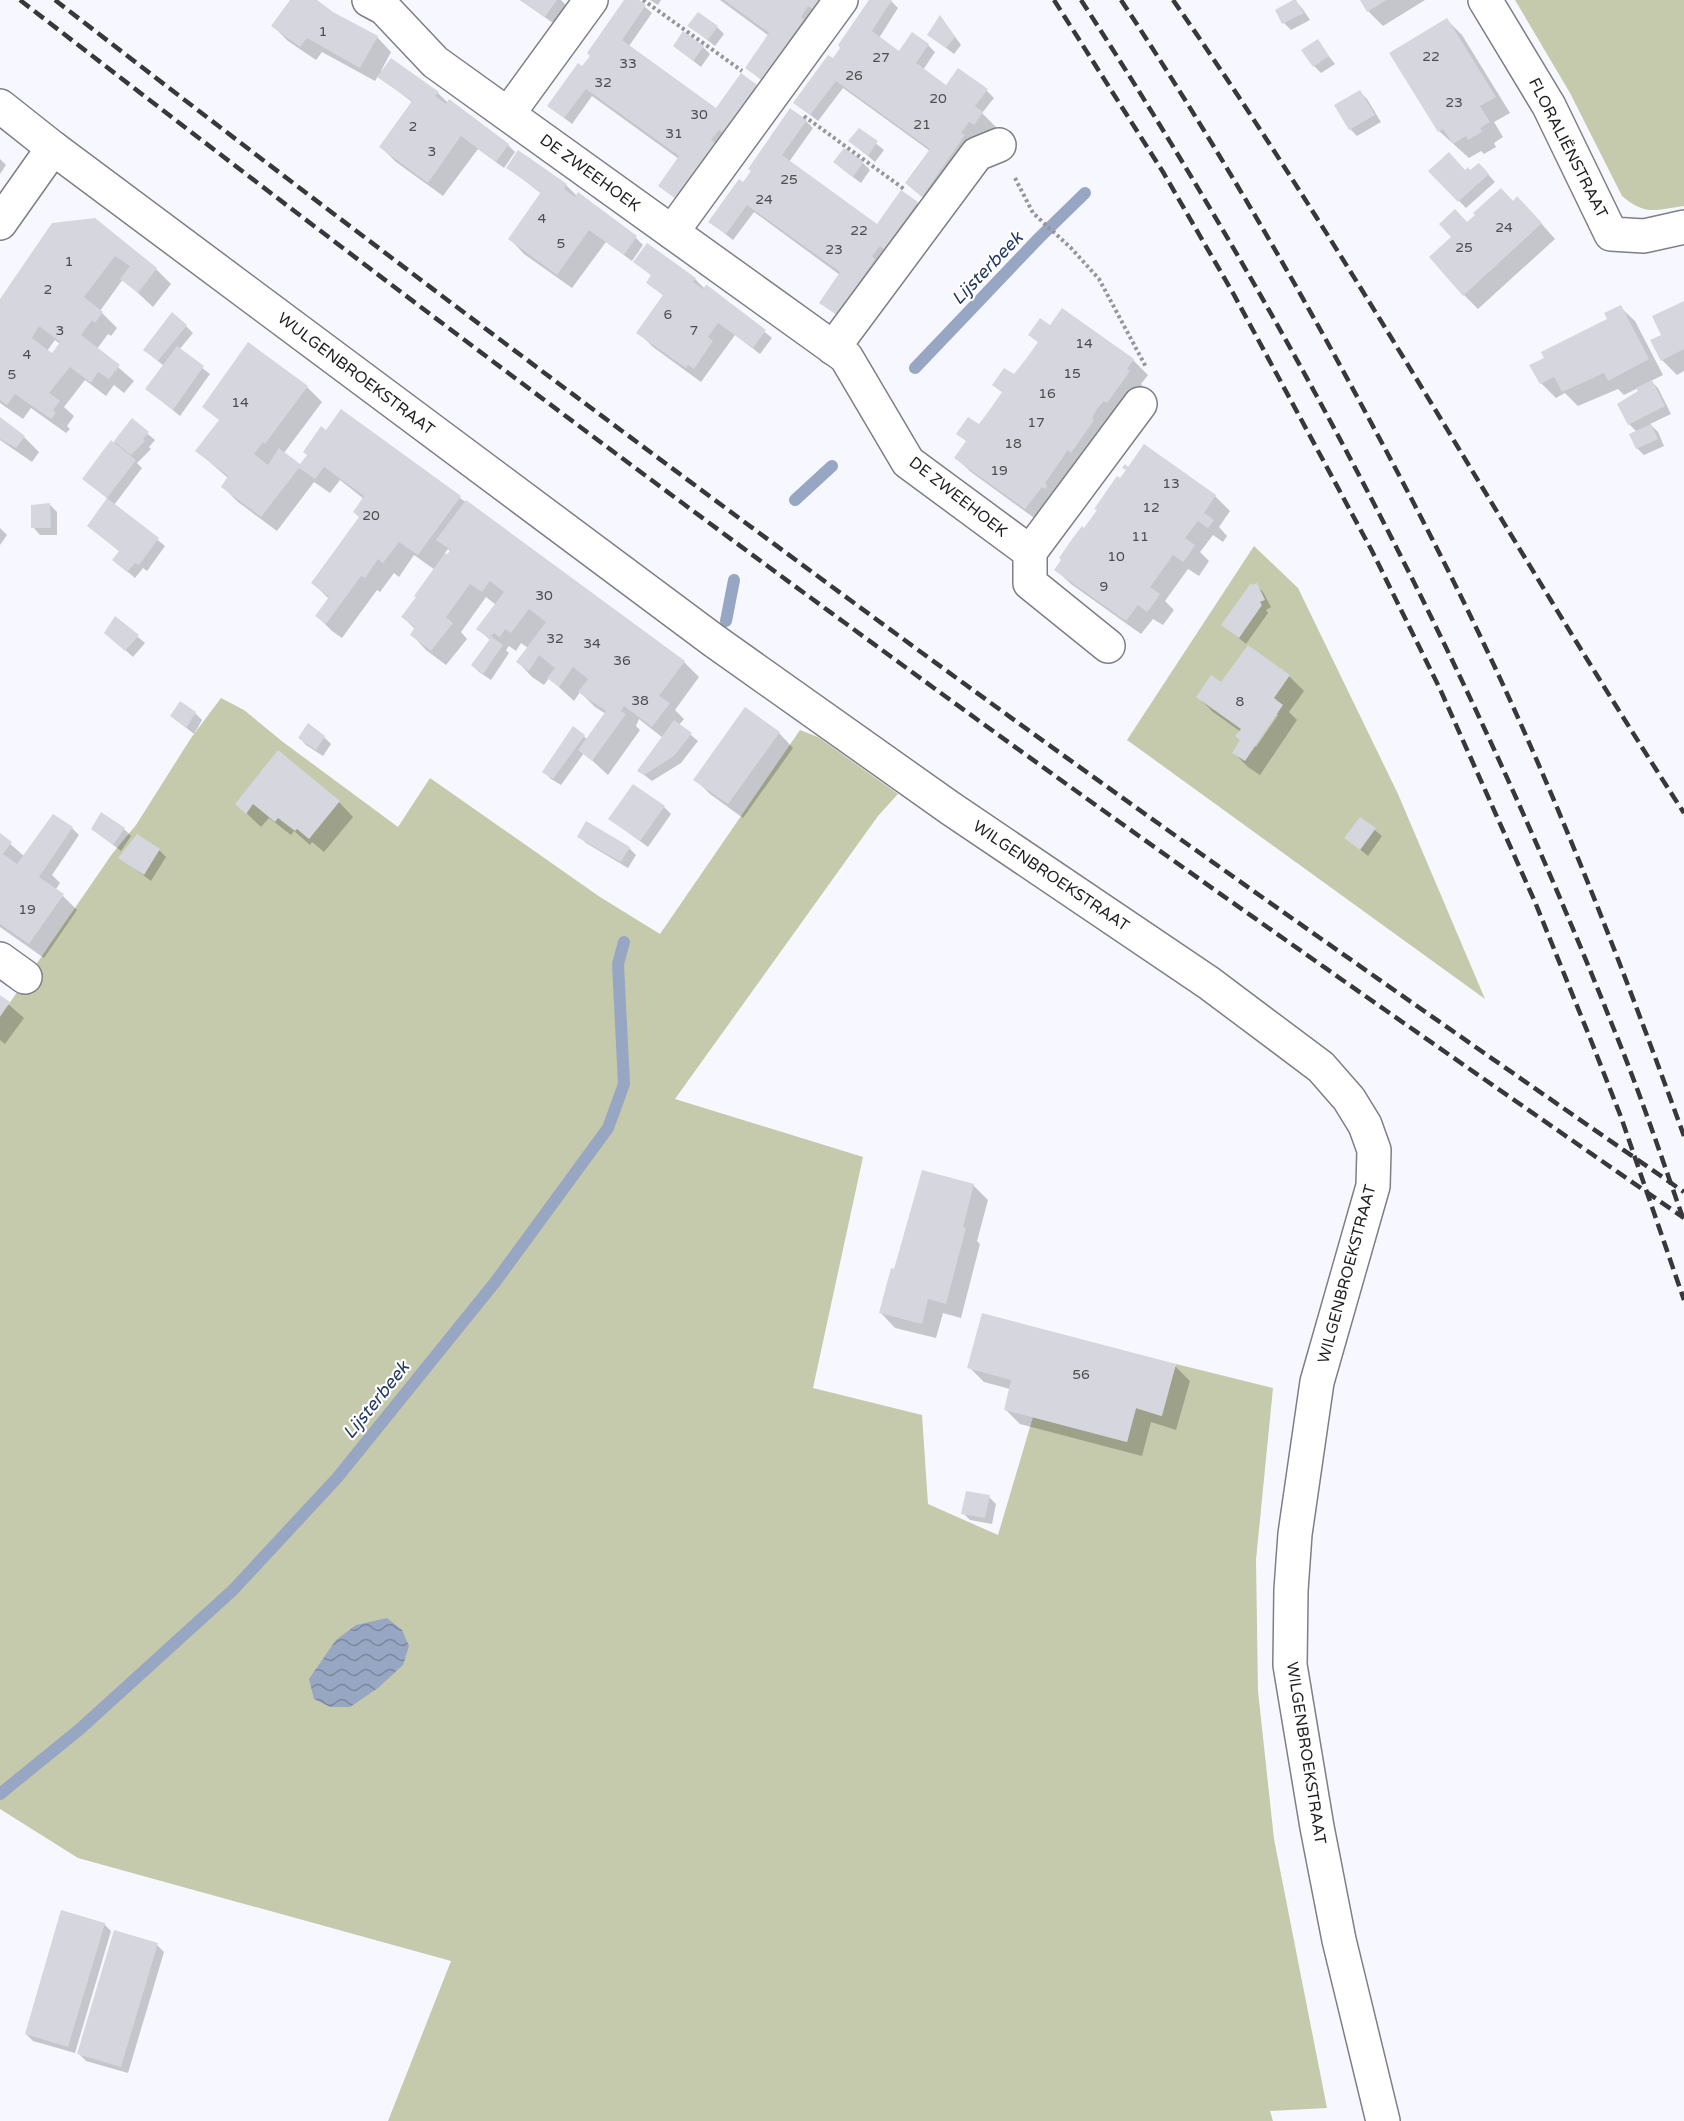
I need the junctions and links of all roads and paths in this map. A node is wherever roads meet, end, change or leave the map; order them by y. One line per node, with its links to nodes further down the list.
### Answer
1 (369, 0): 6 (street, DE ZWEEHOEK)
2 (591, 0): 6 (street)
3 (841, 0): 12 (street)
4 (1485, 0): 11 (street, FLORALIËNSTRAAT)
5 (0, 106): 8 (street, WULGENBROEKSTRAAT)
6 (508, 114): 12 (street, DE ZWEEHOEK)
7 (999, 145): 13 (street)
8 (52, 148): 10 (street); 16 (street, WULGENBROEKSTRAAT)
9 (1033, 213): 14 (path)
10 (0, 222)
11 (1684, 227)
12 (672, 232): 13 (street, DE ZWEEHOEK)
13 (833, 348): 15 (street, DE ZWEEHOEK)
14 (1140, 404): 15 (street)
15 (1030, 552): 17 (street)
16 (713, 640): 18 (street, WILGENBROEKSTRAAT)
17 (1108, 646)
18 (1383, 2121)

